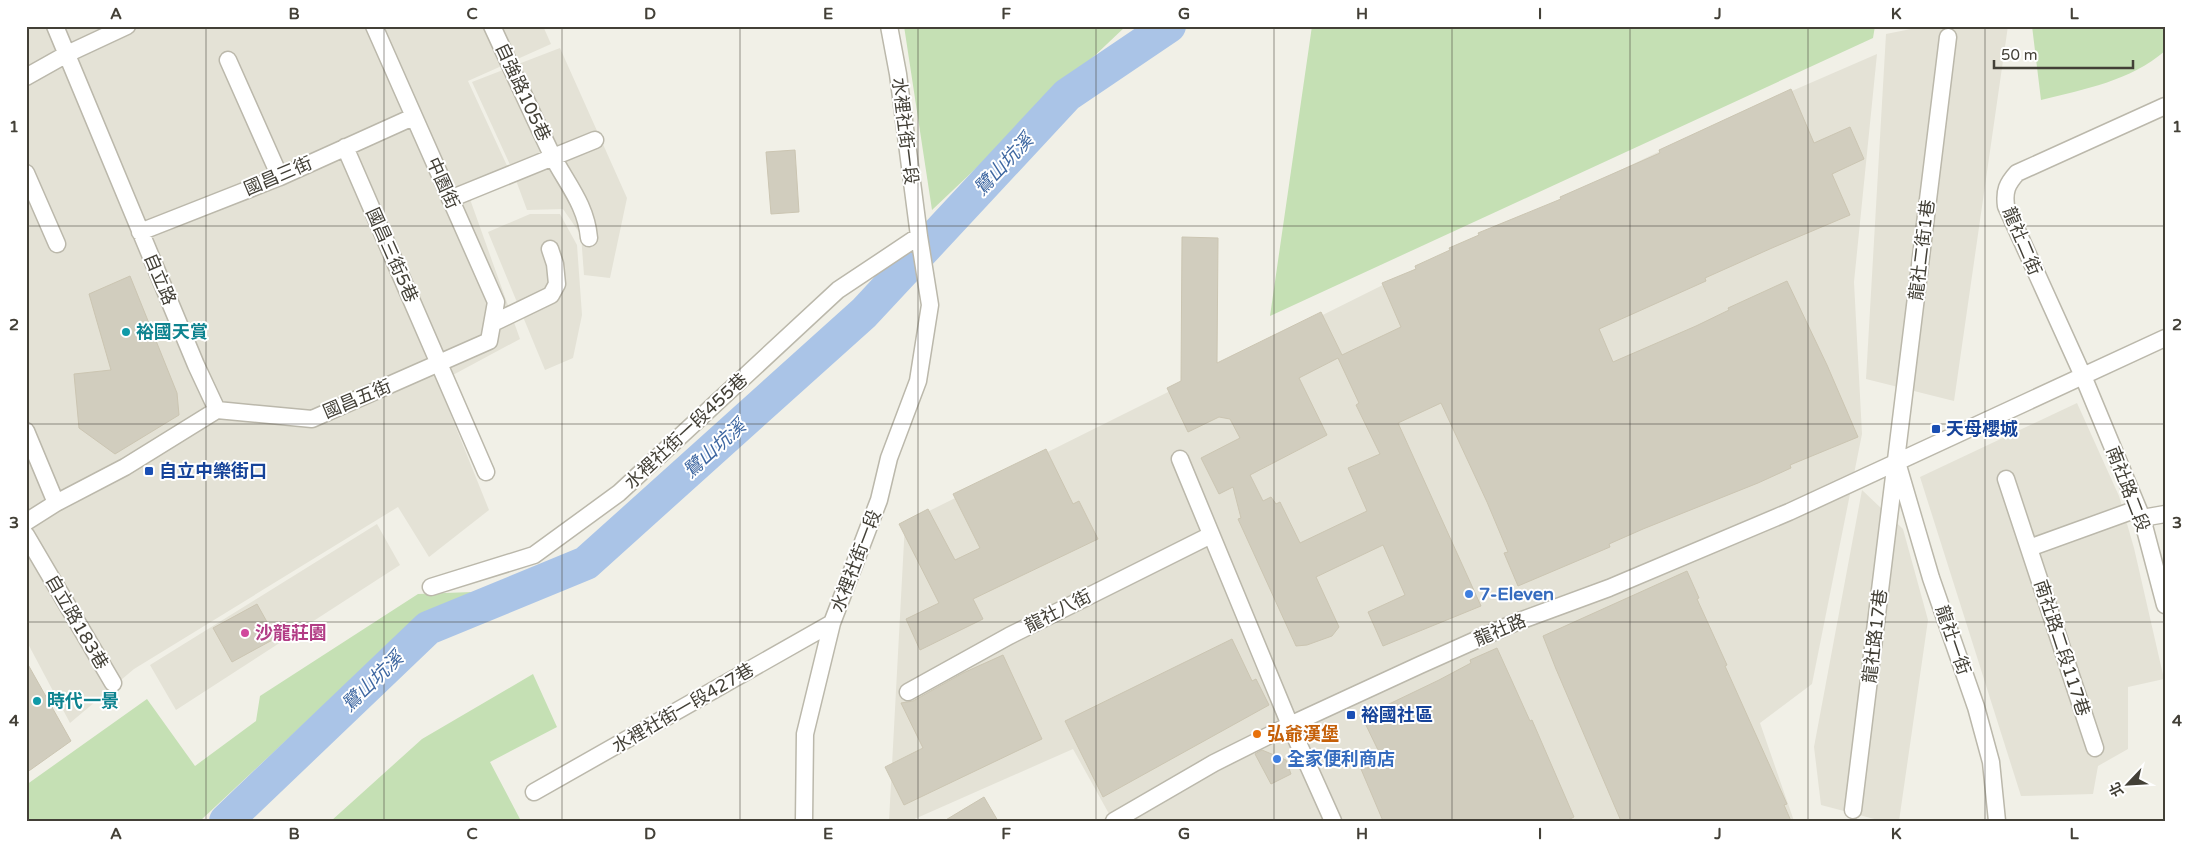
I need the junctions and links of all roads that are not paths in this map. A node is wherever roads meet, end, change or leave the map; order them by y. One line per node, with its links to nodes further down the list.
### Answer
1 (55, 26): 7 (street, 自立路)
2 (127, 26): 7 (street)
3 (374, 26): 11 (street, 中園街)
4 (492, 26): 14 (street, 自強路105巷)
5 (889, 26): 19 (street, 水裡社街一段)
6 (1948, 37): 31 (street, 龍社二街1巷)
7 (67, 54): 9 (street); 18 (street, 自立路)
8 (228, 60): 16 (street)
9 (26, 77)
10 (2165, 106): 27 (street, 龍社二街)
11 (413, 117): 13 (street, 國昌三街); 17 (street, 中園街)
12 (594, 140): 14 (street)
13 (345, 147): 16 (street, 國昌三街); 26 (street, 國昌三街5巷)
14 (553, 157): 17 (street); 20 (street, 自強路105巷)
15 (26, 173): 21 (street)
16 (280, 177): 18 (street, 國昌三街)
17 (450, 199): 23 (street, 中園街)
18 (140, 232): 28 (street, 自立路)
19 (919, 236): 41 (street, 水裡社街一段455巷); 43 (street, 水裡社街一段)
20 (589, 238)
21 (57, 244)
22 (550, 249): 23 (street)
23 (493, 323): 25 (street, 中園街)
24 (2165, 338): 27 (street)
25 (490, 341): 26 (street, 國昌五街)
26 (440, 364): 28 (street, 國昌五街); 32 (street, 國昌三街5巷)
27 (2083, 376): 31 (street); 35 (street, 南社路二段)
28 (217, 410): 34 (street)
29 (26, 431): 34 (street)
30 (1180, 459): 38 (street)
31 (1896, 462): 46 (street, 龍社路); 49 (street, 龍社路17巷); 53 (street, 龍社一街)
32 (486, 472)
33 (2006, 479): 40 (street, 南社路二段117巷)
34 (56, 503): 37 (street)
35 (2140, 514): 36 (street); 40 (street); 42 (street, 南社路二段)
36 (2165, 514)
37 (26, 522)
38 (1211, 535): 45 (street, 龍社八街); 46 (street)
39 (26, 536): 44 (street, 自立路183巷)
40 (2029, 548): 47 (street, 南社路二段117巷)
41 (431, 587)
42 (2165, 605)
43 (832, 623): 48 (street, 水裡社街一段427巷); 50 (street, 水裡社街一段)
44 (113, 683)
45 (908, 692)
46 (1290, 725): 51 (street, 龍社路); 52 (street)
47 (2095, 748)
48 (534, 792)
49 (1853, 810)
50 (804, 821)
51 (1114, 821)
52 (1333, 821)
53 (1997, 821)

